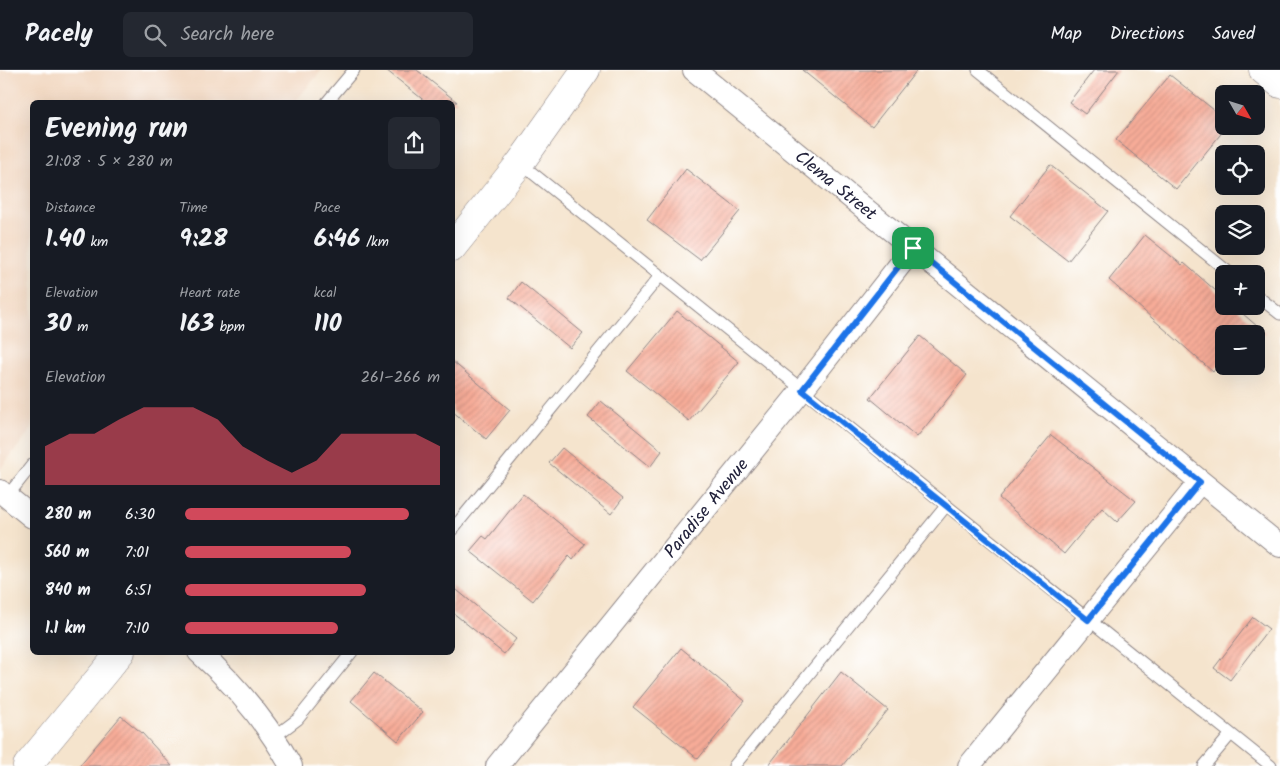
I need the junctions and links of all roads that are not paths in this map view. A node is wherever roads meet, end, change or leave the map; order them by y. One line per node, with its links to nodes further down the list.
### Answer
1 (354, 70): 7 (lane)
2 (586, 70): 8 (street)
3 (694, 70): 10 (street, Clema Street)
4 (978, 70): 11 (lane)
5 (1263, 70): 6 (street)
6 (1280, 84)
7 (329, 100)
8 (520, 163): 9 (street); 12 (lane)
9 (455, 244)
10 (913, 248): 15 (street, Paradise Avenue); 17 (street, Clema Street)
11 (1219, 265)
12 (660, 276): 15 (lane); 21 (lane)
13 (1265, 302): 14 (lane)
14 (1280, 314)
15 (802, 390): 19 (lane); 31 (street, Paradise Avenue)
16 (30, 467): 18 (lane)
17 (1200, 482): 22 (street, Clema Street); 23 (street)
18 (2, 498): 20 (street)
19 (946, 506): 23 (lane); 32 (lane)
20 (30, 516)
21 (455, 526)
22 (1280, 546)
23 (1088, 620): 27 (lane); 33 (street)
24 (119, 655): 29 (street)
25 (202, 655): 28 (street)
26 (350, 655): 28 (lane)
27 (1231, 734): 34 (lane); 35 (lane)
28 (274, 736): 30 (street)
29 (27, 766)
30 (291, 766)
31 (498, 766)
32 (734, 766)
33 (969, 766)
34 (1204, 766)
35 (1271, 766)

